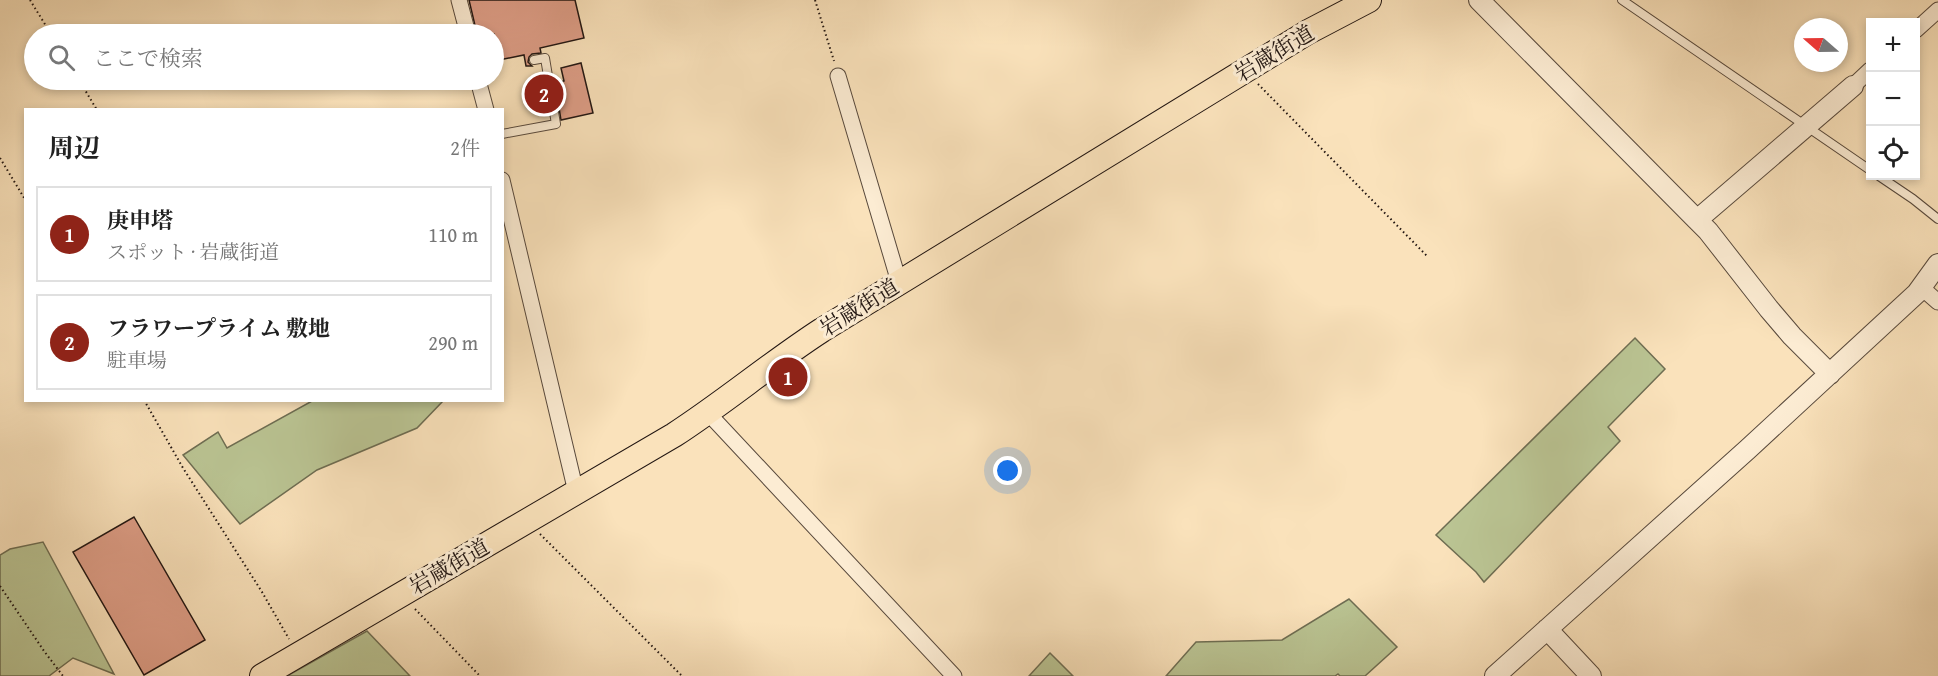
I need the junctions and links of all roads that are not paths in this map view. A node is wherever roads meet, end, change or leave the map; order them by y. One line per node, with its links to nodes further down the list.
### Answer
1 (459, 0): 6 (street)
2 (1369, 0): 22 (main road, 岩蔵街道)
3 (1479, 0): 20 (street)
4 (1622, 0): 14 (lane)
5 (1938, 10): 7 (street)
6 (465, 24)
7 (1920, 26)
8 (534, 60): 15 (lane)
9 (1868, 72): 11 (street)
10 (838, 76): 22 (street)
11 (1853, 86): 14 (street)
12 (481, 90): 13 (street)
13 (485, 108)
14 (1807, 127): 16 (lane); 20 (street)
15 (504, 134)
16 (1866, 167)
17 (1885, 180): 19 (lane)
18 (504, 188): 27 (street)
19 (1938, 219)
20 (1697, 220): 25 (street)
21 (1938, 264): 23 (street)
22 (899, 282): 26 (main road, 岩蔵街道)
23 (1922, 288): 24 (street); 25 (street)
24 (1938, 302)
25 (1830, 374): 28 (street)
26 (708, 413): 27 (main road, 岩蔵街道); 30 (street)
27 (576, 492): 29 (main road, 岩蔵街道)
28 (1547, 629): 31 (street); 32 (street)
29 (262, 676)
30 (954, 676)
31 (1495, 676)
32 (1591, 676)

